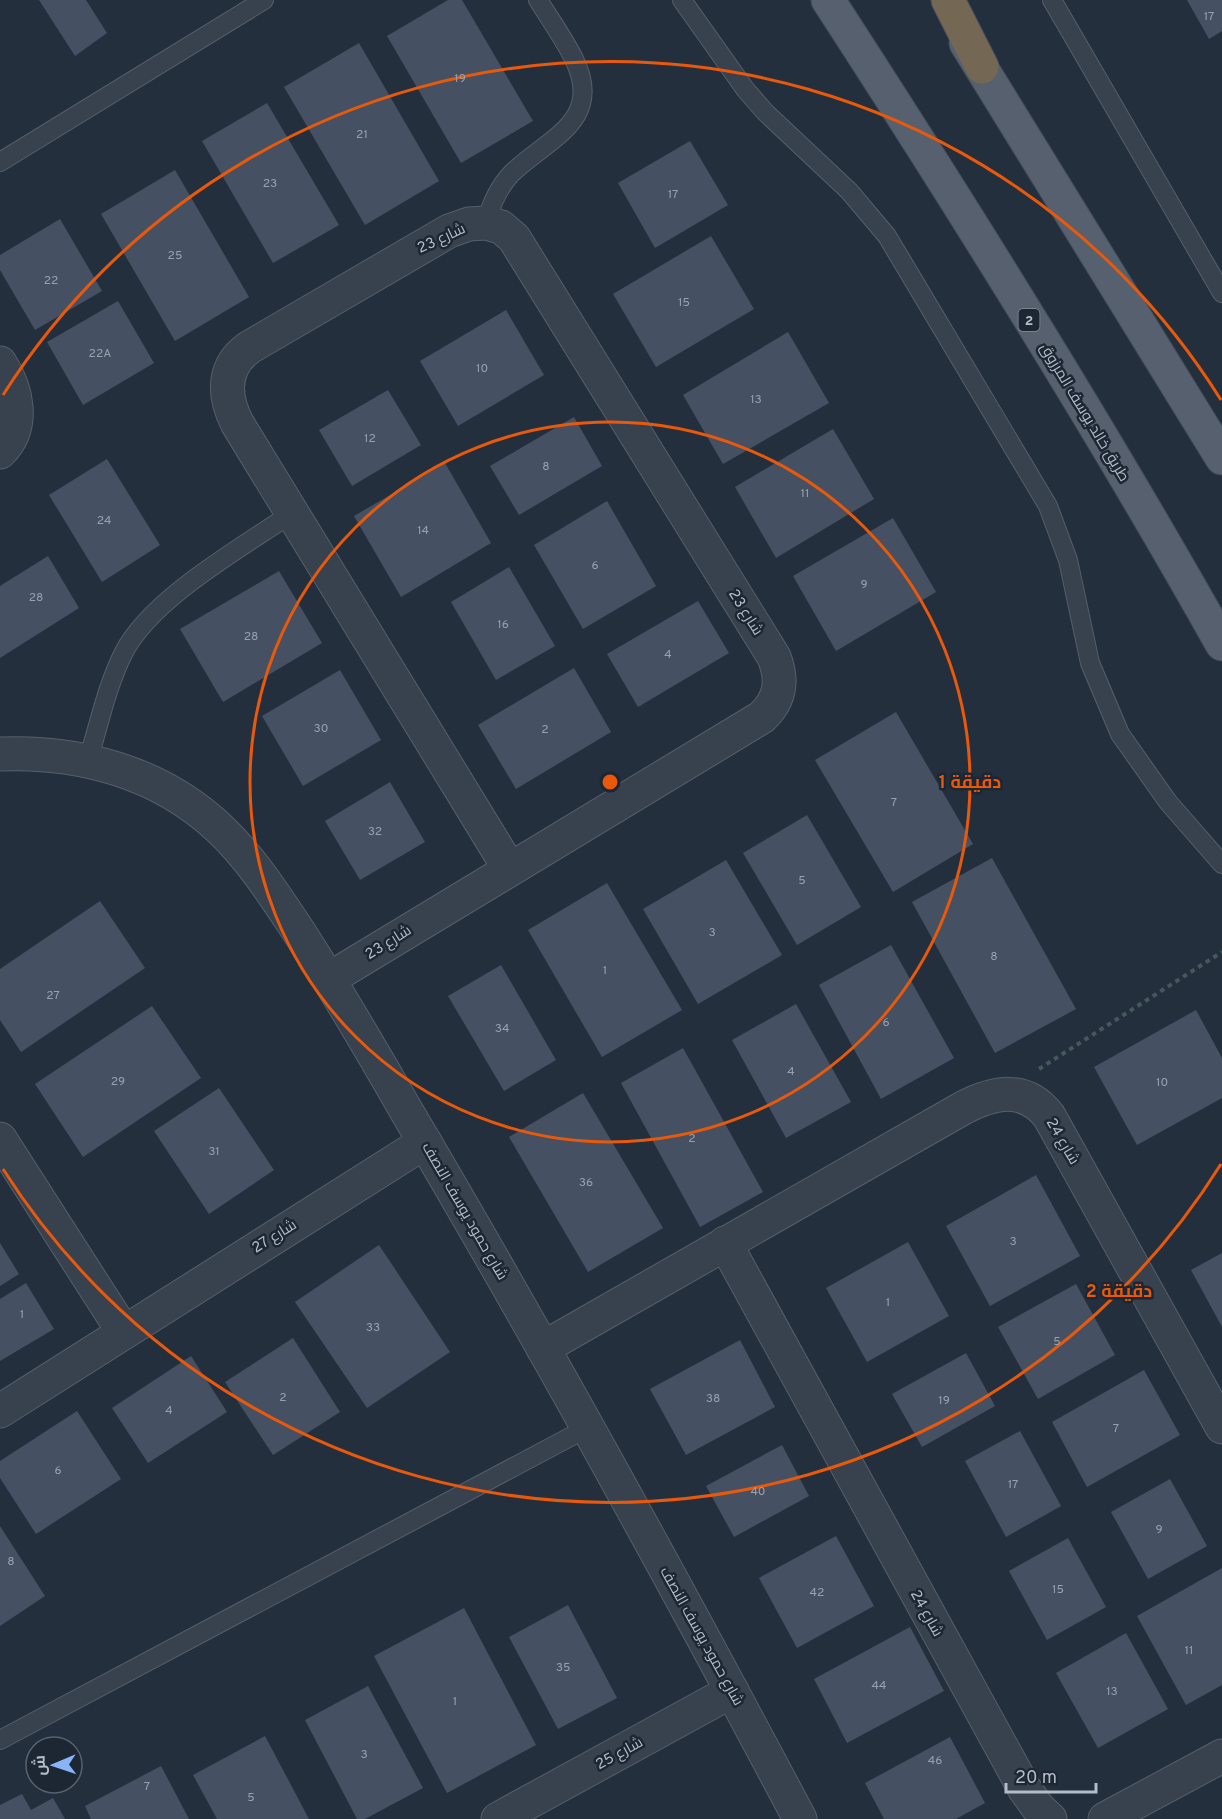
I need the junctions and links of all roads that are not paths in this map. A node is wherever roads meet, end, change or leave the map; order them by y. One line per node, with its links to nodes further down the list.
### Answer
1 (264, 0): 9 (lane)
2 (538, 0): 10 (lane)
3 (682, 0): 19 (lane)
4 (828, 0): 16 (main road, طريق خالد يوسف المرزوق / 2)
5 (938, 0): 8 (main road)
6 (948, 0): 8 (highway)
7 (1052, 0): 11 (lane)
8 (982, 66): 14 (main road)
9 (0, 162)
10 (486, 223): 15 (street, شارع 23); 20 (street, شارع 23)
11 (1222, 293)
12 (0, 363): 13 (street)
13 (0, 452)
14 (1222, 458)
15 (292, 513): 18 (lane); 20 (street, شارع 23)
16 (1222, 644)
17 (0, 754): 18 (street, شارع حمود يوسف النصف)
18 (88, 760): 21 (street, شارع حمود يوسف النصف)
19 (1222, 864)
20 (509, 868): 21 (street, شارع 23)
21 (329, 979): 23 (street, شارع حمود يوسف النصف)
22 (0, 1139): 25 (street)
23 (425, 1142): 25 (street, شارع 27); 26 (street, شارع حمود يوسف النصف)
24 (725, 1243): 26 (street); 28 (street, شارع 24); 35 (street, شارع 24)
25 (123, 1331): 27 (street, شارع 27)
26 (543, 1348): 29 (street, شارع حمود يوسف النصف)
27 (0, 1411)
28 (1222, 1427)
29 (587, 1428): 30 (street, شارع حمود يوسف النصف); 31 (lane)
30 (732, 1690): 33 (street, شارع 25); 34 (street, شارع حمود يوسف النصف)
31 (0, 1740)
32 (1222, 1756): 36 (street)
33 (503, 1818)
34 (800, 1819)
35 (1050, 1819)
36 (1105, 1819)

